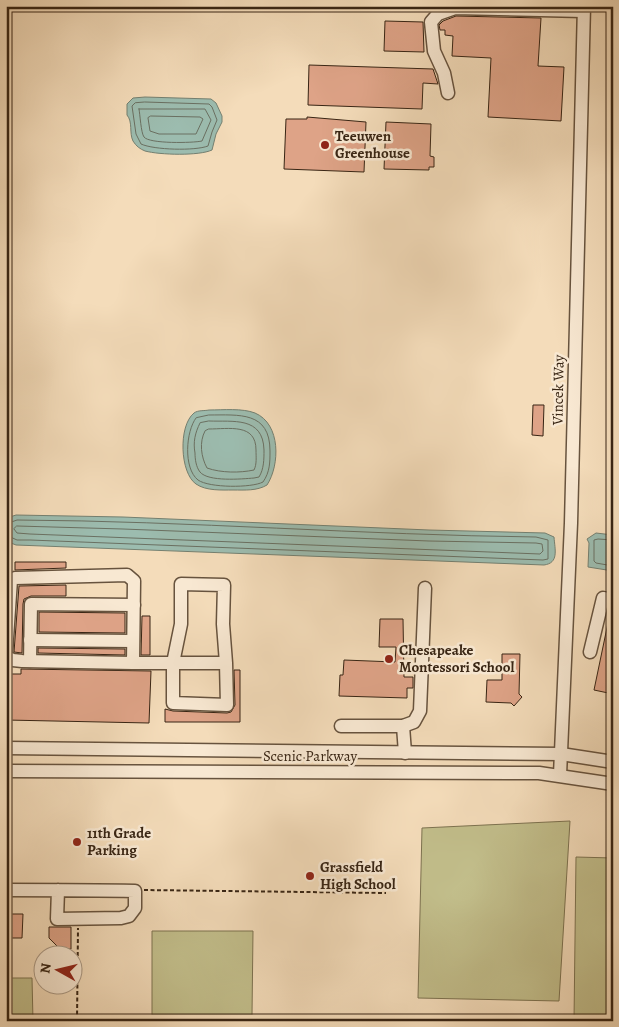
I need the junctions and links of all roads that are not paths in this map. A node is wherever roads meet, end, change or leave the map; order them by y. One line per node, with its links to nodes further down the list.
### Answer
1 (584, 8): 2 (street); 19 (street, Vincek Way)
2 (448, 93)
3 (424, 588): 16 (street)
4 (613, 600): 9 (street)
5 (134, 605): 6 (street); 7 (street); 8 (street)
6 (30, 640): 7 (street); 11 (street)
7 (133, 641): 12 (street)
8 (6, 652)
9 (590, 652)
10 (6, 657): 11 (street)
11 (30, 661): 12 (street)
12 (133, 663): 13 (street)
13 (173, 663): 14 (street); 14 (street); 14 (street)
14 (226, 663)
15 (341, 726): 16 (street)
16 (403, 726): 18 (street)
17 (6, 748): 18 (street, Scenic Parkway)
18 (405, 752): 19 (street, Scenic Parkway)
19 (561, 754): 20 (street, Scenic Parkway); 22 (street, Vincek Way)
20 (613, 762)
21 (6, 771): 22 (street, Scenic Parkway)
22 (560, 775): 23 (street, Scenic Parkway)
23 (613, 784)
24 (6, 890): 25 (street)
25 (58, 890): 25 (street)

